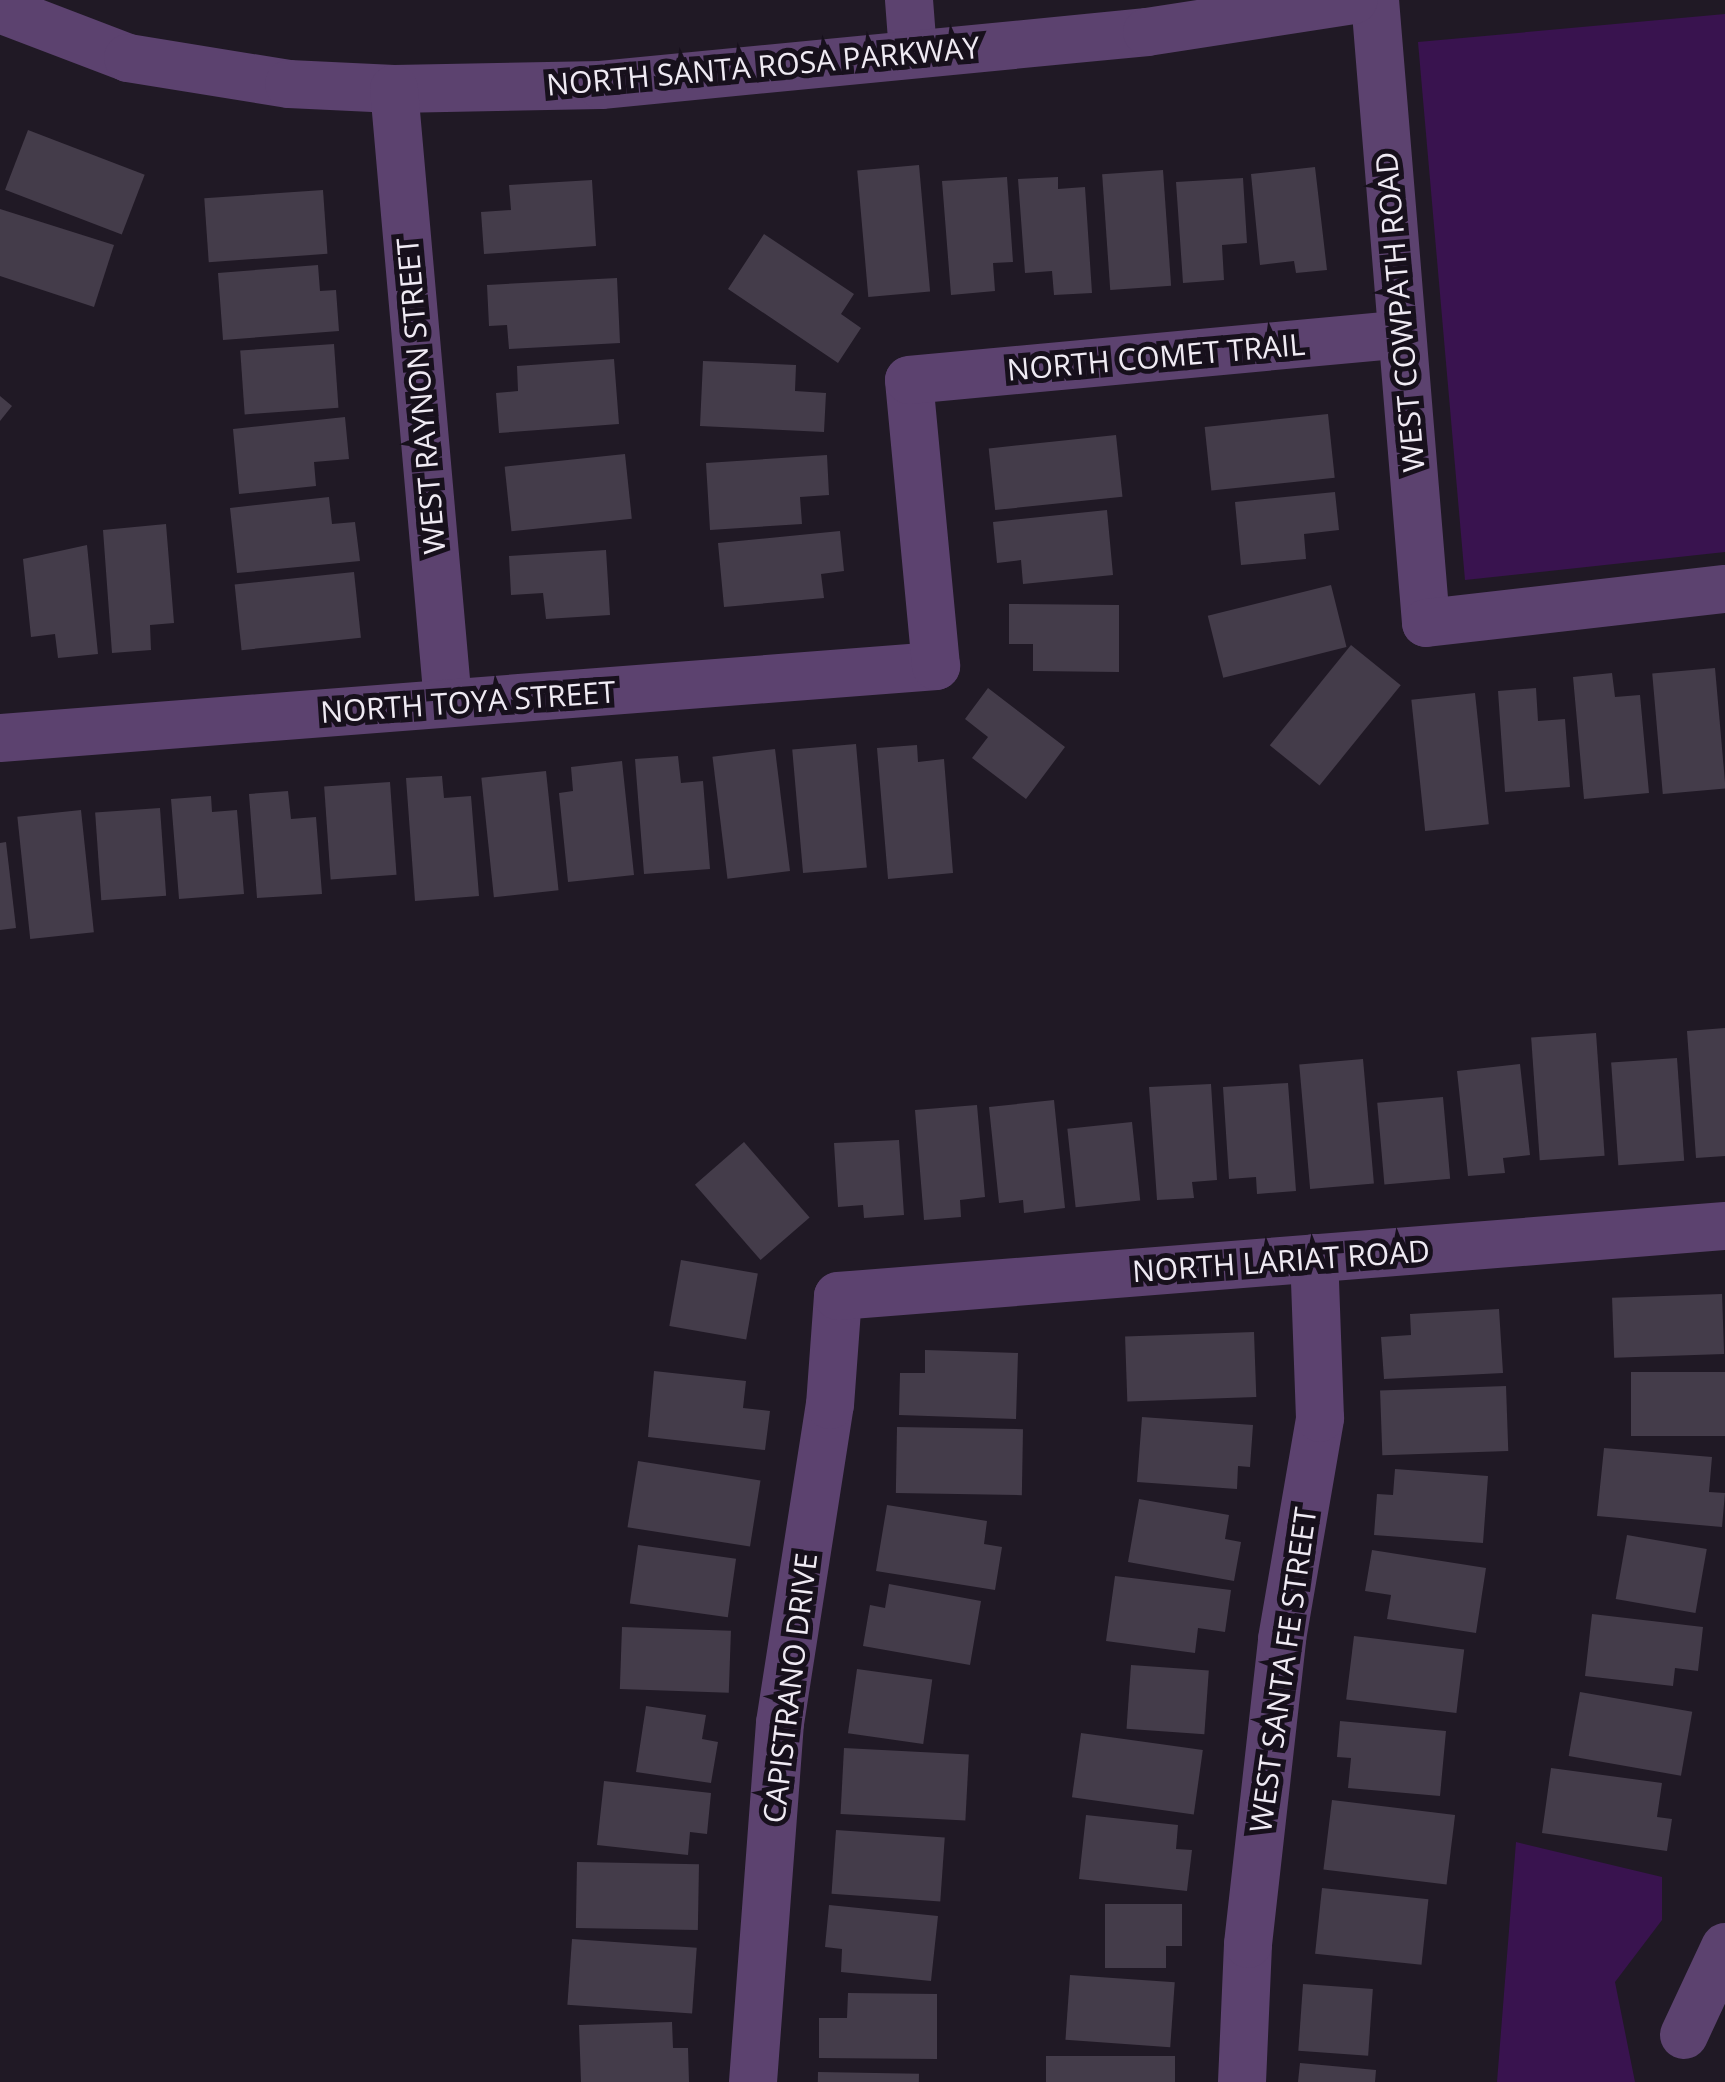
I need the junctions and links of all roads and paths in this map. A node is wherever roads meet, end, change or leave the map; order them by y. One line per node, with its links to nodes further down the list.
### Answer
1 (909, 0): 5 (street)
2 (1354, 0): 5 (street, NORTH SANTA ROSA PARKWAY)
3 (1375, 0): 7 (street, WEST COWPATH ROAD)
4 (0, 8): 6 (street, NORTH SANTA ROSA PARKWAY)
5 (912, 52): 6 (street, NORTH SANTA ROSA PARKWAY)
6 (394, 89): 10 (street, WEST RAYNON STREET)
7 (1402, 334): 8 (street, WEST COWPATH ROAD); 9 (street, NORTH COMET TRAIL)
8 (1725, 589)
9 (936, 666): 10 (street, NORTH TOYA STREET)
10 (448, 703): 11 (street, NORTH TOYA STREET)
11 (0, 738)
12 (1725, 1226): 13 (street, NORTH LARIAT ROAD)
13 (1314, 1258): 14 (street, NORTH LARIAT ROAD); 18 (street, WEST SANTA FE STREET)
14 (838, 1296): 17 (street, CAPISTRANO DRIVE)
15 (1725, 1947): 16 (street)
16 (1684, 2036)
17 (753, 2082)
18 (1242, 2082)

